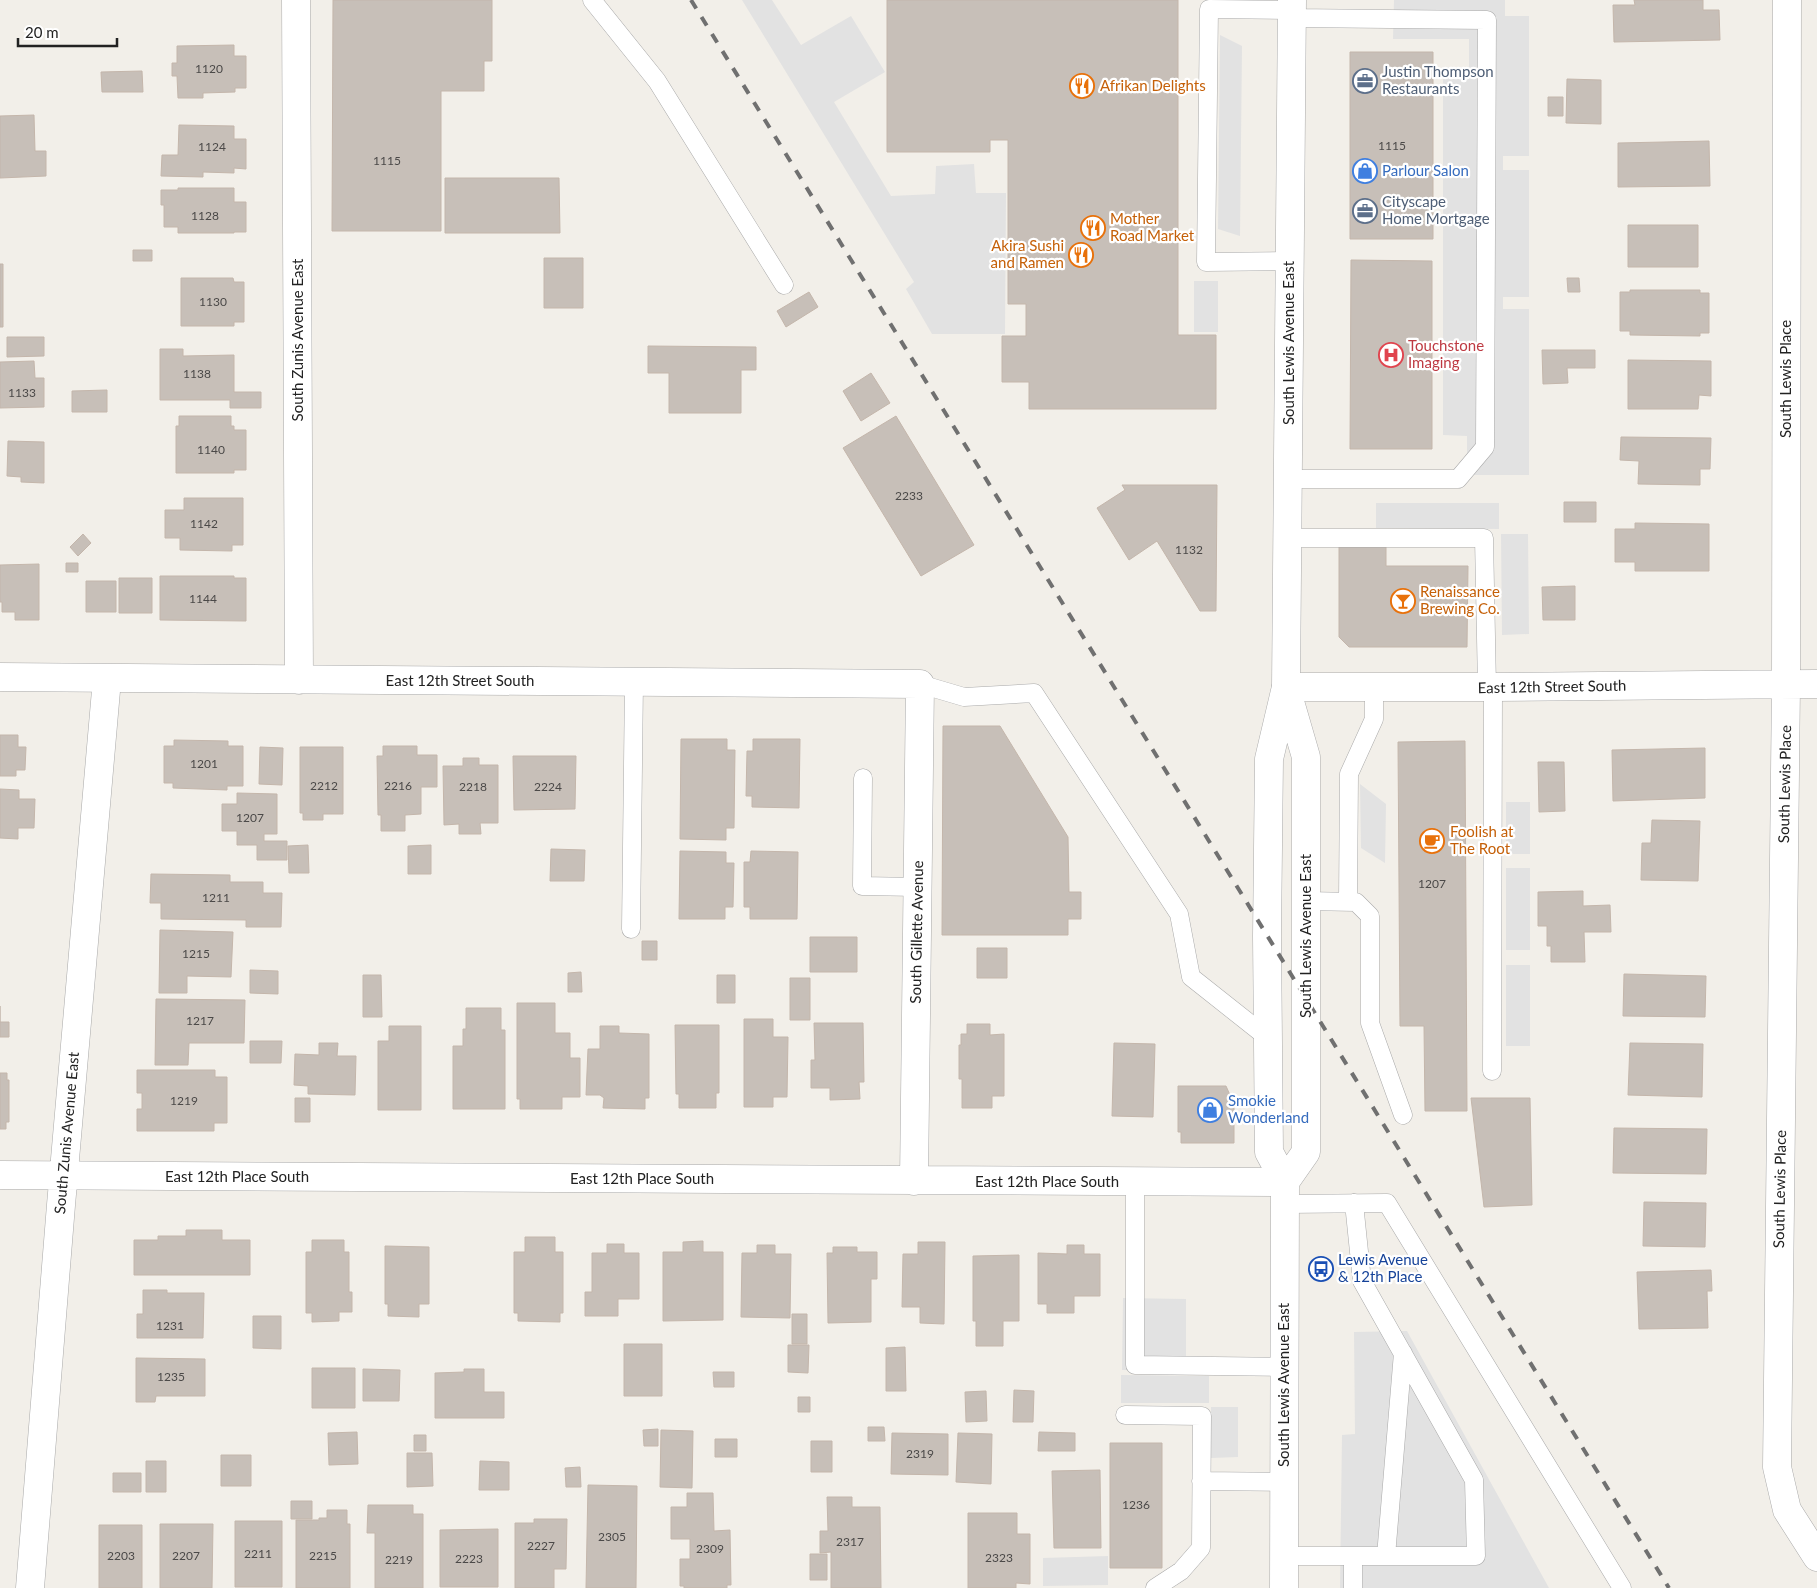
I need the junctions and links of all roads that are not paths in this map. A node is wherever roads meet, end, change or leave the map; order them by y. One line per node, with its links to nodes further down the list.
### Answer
1 (296, 0): 11 (street, South Zunis Avenue East)
2 (592, 0): 6 (lane)
3 (1787, 0): 15 (street, South Lewis Place)
4 (1292, 9): 5 (street, South Lewis Avenue East); 5 (lane); 7 (lane)
5 (1290, 261): 7 (street, South Lewis Avenue East)
6 (784, 285)
7 (1288, 479): 8 (street, South Lewis Avenue East)
8 (1288, 538): 16 (street, South Lewis Avenue East); 18 (lane)
9 (0, 677): 10 (street, East 12th Street South)
10 (107, 679): 11 (street, East 12th Street South); 28 (street, South Zunis Avenue East)
11 (299, 680): 12 (street, East 12th Street South)
12 (634, 682): 13 (street, East 12th Street South); 23 (lane)
13 (920, 684): 20 (street, South Gillette Avenue); 24 (lane)
14 (1817, 684): 15 (street, East 12th Street South)
15 (1786, 685): 18 (street, East 12th Street South); 41 (street, South Lewis Place)
16 (1286, 687): 17 (street, East 12th Street South); 21 (street, South Lewis Avenue East); 24 (street, South Lewis Avenue East)
17 (1374, 687): 18 (street, East 12th Street South); 22 (lane)
18 (1490, 687): 25 (lane)
19 (863, 778): 20 (lane)
20 (918, 887): 29 (street, South Gillette Avenue)
21 (1306, 900): 22 (lane); 31 (street, South Lewis Avenue East)
22 (1348, 902): 26 (lane)
23 (631, 930)
24 (1268, 1038): 31 (street, South Lewis Avenue East)
25 (1492, 1071)
26 (1403, 1115)
27 (0, 1175): 28 (street, East 12th Place South)
28 (64, 1176): 29 (street, East 12th Place South); 42 (street, South Zunis Avenue East)
29 (914, 1181): 30 (street, East 12th Place South)
30 (1135, 1182): 31 (street, East 12th Place South); 34 (lane)
31 (1285, 1193): 32 (lane); 34 (street, South Lewis Avenue East)
32 (1354, 1203): 33 (lane); 46 (lane)
33 (1403, 1353): 40 (lane); 40 (lane)
34 (1284, 1367): 37 (street, South Lewis Avenue East)
35 (1125, 1415): 36 (lane)
36 (1201, 1481): 37 (lane); 43 (lane)
37 (1284, 1482): 38 (street, South Lewis Avenue East)
38 (1284, 1556): 39 (lane); 44 (street, South Lewis Avenue East)
39 (1353, 1556): 40 (lane); 45 (lane)
40 (1386, 1556)
41 (1817, 1557)
42 (30, 1588)
43 (1155, 1588)
44 (1284, 1588)
45 (1353, 1588)
46 (1622, 1588)

